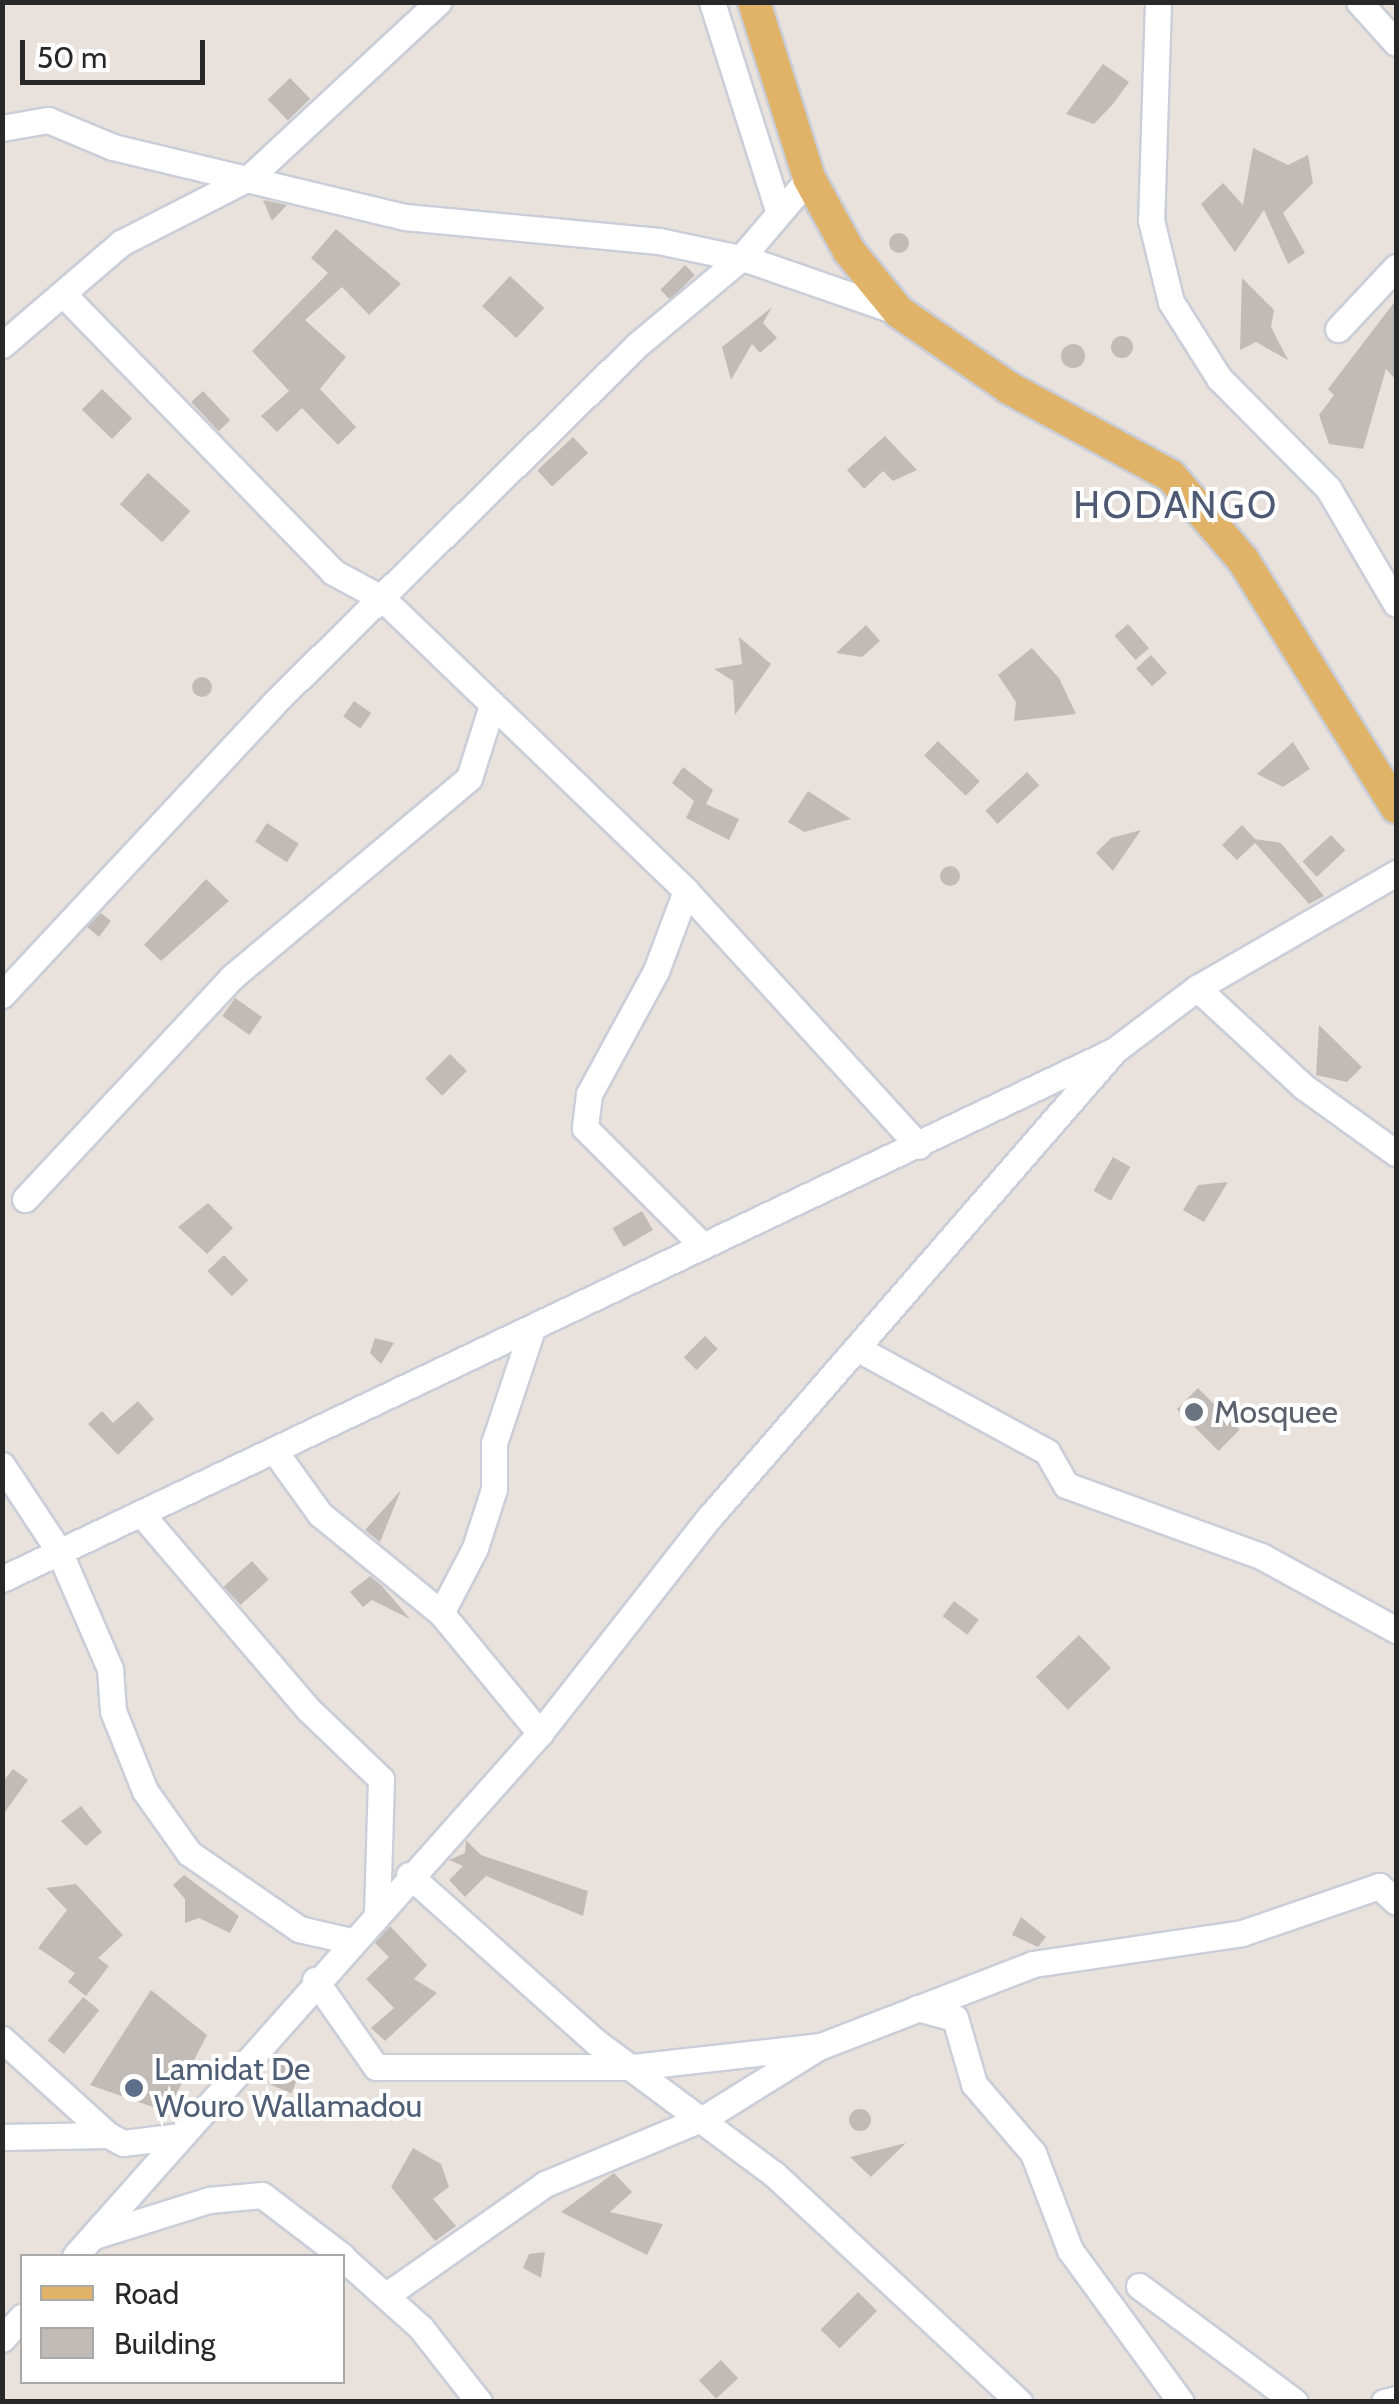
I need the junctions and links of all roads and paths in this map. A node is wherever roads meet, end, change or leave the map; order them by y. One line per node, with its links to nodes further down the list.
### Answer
1 (438, 2): 8 (street)
2 (712, 2): 10 (street)
3 (754, 2): 9 (main road)
4 (1158, 2): 18 (street)
5 (1359, 2): 6 (street)
6 (1396, 43)
7 (2, 128): 8 (street)
8 (250, 176): 11 (street); 13 (street)
9 (809, 178): 10 (street); 14 (main road)
10 (778, 210): 11 (street)
11 (741, 258): 14 (street); 17 (street)
12 (1396, 267): 15 (street)
13 (64, 294): 16 (street); 17 (street)
14 (899, 312): 20 (main road)
15 (1338, 329)
16 (2, 344)
17 (383, 599): 19 (street); 24 (street)
18 (1396, 604)
19 (492, 705): 22 (street); 28 (street)
20 (1396, 808)
21 (1396, 873): 23 (street)
22 (686, 891): 26 (street); 29 (street)
23 (1197, 988): 25 (street); 27 (street)
24 (2, 995)
25 (1115, 1050): 26 (street); 31 (street)
26 (919, 1146): 29 (street)
27 (1396, 1153)
28 (24, 1199)
29 (703, 1246): 30 (street)
30 (532, 1329): 32 (street); 37 (street)
31 (862, 1351): 38 (street); 39 (street)
32 (276, 1453): 34 (street); 37 (street)
33 (2, 1465): 35 (street)
34 (144, 1517): 35 (street); 42 (street)
35 (58, 1552): 36 (street); 43 (street)
36 (2, 1579)
37 (441, 1613): 39 (street)
38 (1396, 1630)
39 (540, 1732): 40 (street)
40 (409, 1875): 42 (street); 48 (street)
41 (1396, 1902): 45 (street)
42 (377, 1911): 43 (street)
43 (351, 1941): 44 (street)
44 (314, 1980): 48 (street); 51 (street)
45 (917, 2008): 47 (street); 64 (street)
46 (2, 2039): 50 (street)
47 (821, 2046): 48 (street); 49 (street)
48 (633, 2067): 49 (street)
49 (706, 2118): 58 (street); 63 (street)
50 (108, 2135): 51 (street); 52 (street)
51 (181, 2136): 53 (street)
52 (2, 2137)
53 (94, 2236): 54 (street); 55 (street)
54 (77, 2254)
55 (338, 2254)
56 (345, 2259): 58 (street)
57 (1140, 2286): 65 (street)
58 (388, 2294): 62 (street)
59 (20, 2318): 60 (street)
60 (2, 2340)
61 (1396, 2399): 66 (street)
62 (480, 2402)
63 (1018, 2402)
64 (1181, 2402)
65 (1295, 2402)
66 (1384, 2402)

